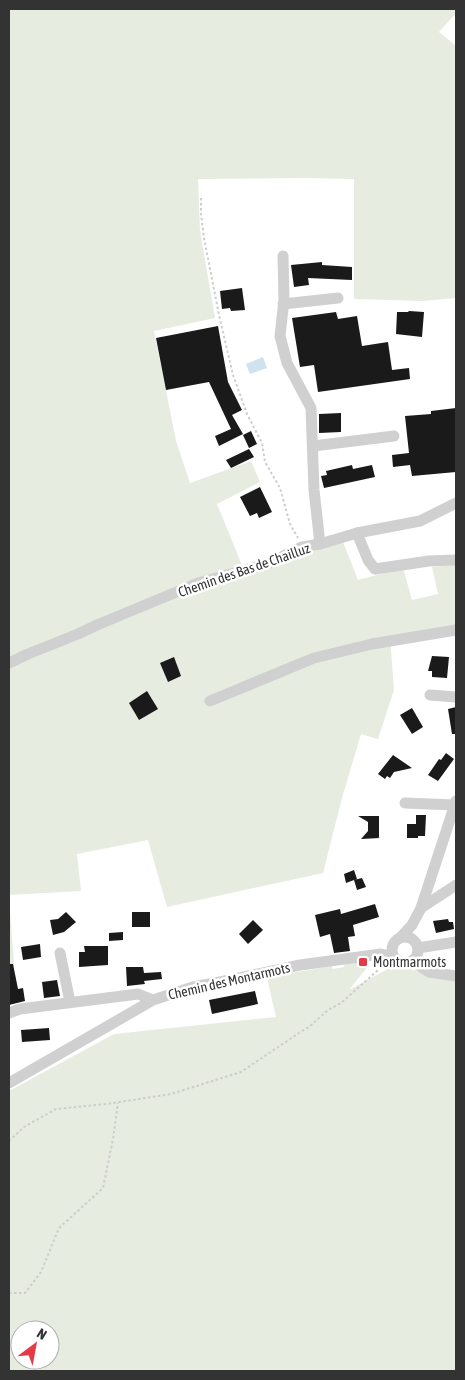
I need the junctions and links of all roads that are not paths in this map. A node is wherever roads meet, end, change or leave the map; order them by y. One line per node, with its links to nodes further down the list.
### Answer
1 (283, 256): 3 (street)
2 (338, 298): 3 (street)
3 (283, 304): 5 (street)
4 (394, 436): 5 (street)
5 (313, 446): 8 (street)
6 (456, 503): 7 (street, Chemin des Bas de Chailluz)
7 (357, 533): 8 (street, Chemin des Bas de Chailluz); 9 (street)
8 (320, 544): 11 (street, Chemin des Bas de Chailluz)
9 (456, 560)
10 (456, 630): 14 (street)
11 (9, 663)
12 (430, 695): 13 (street)
13 (456, 697)
14 (210, 701)
15 (405, 802): 16 (street)
16 (456, 803): 18 (street)
17 (456, 885): 18 (street)
18 (422, 908): 19 (street)
19 (410, 941): 20 (street); 22 (street); 23 (street)
20 (456, 942)
21 (60, 953): 26 (street)
22 (387, 954): 23 (street); 25 (street, Chemin des Montarmots)
23 (412, 961): 24 (street)
24 (456, 976)
25 (153, 1000): 26 (street); 28 (street, Chemin des Montarmots)
26 (70, 1002): 27 (street)
27 (9, 1013)
28 (9, 1083)

